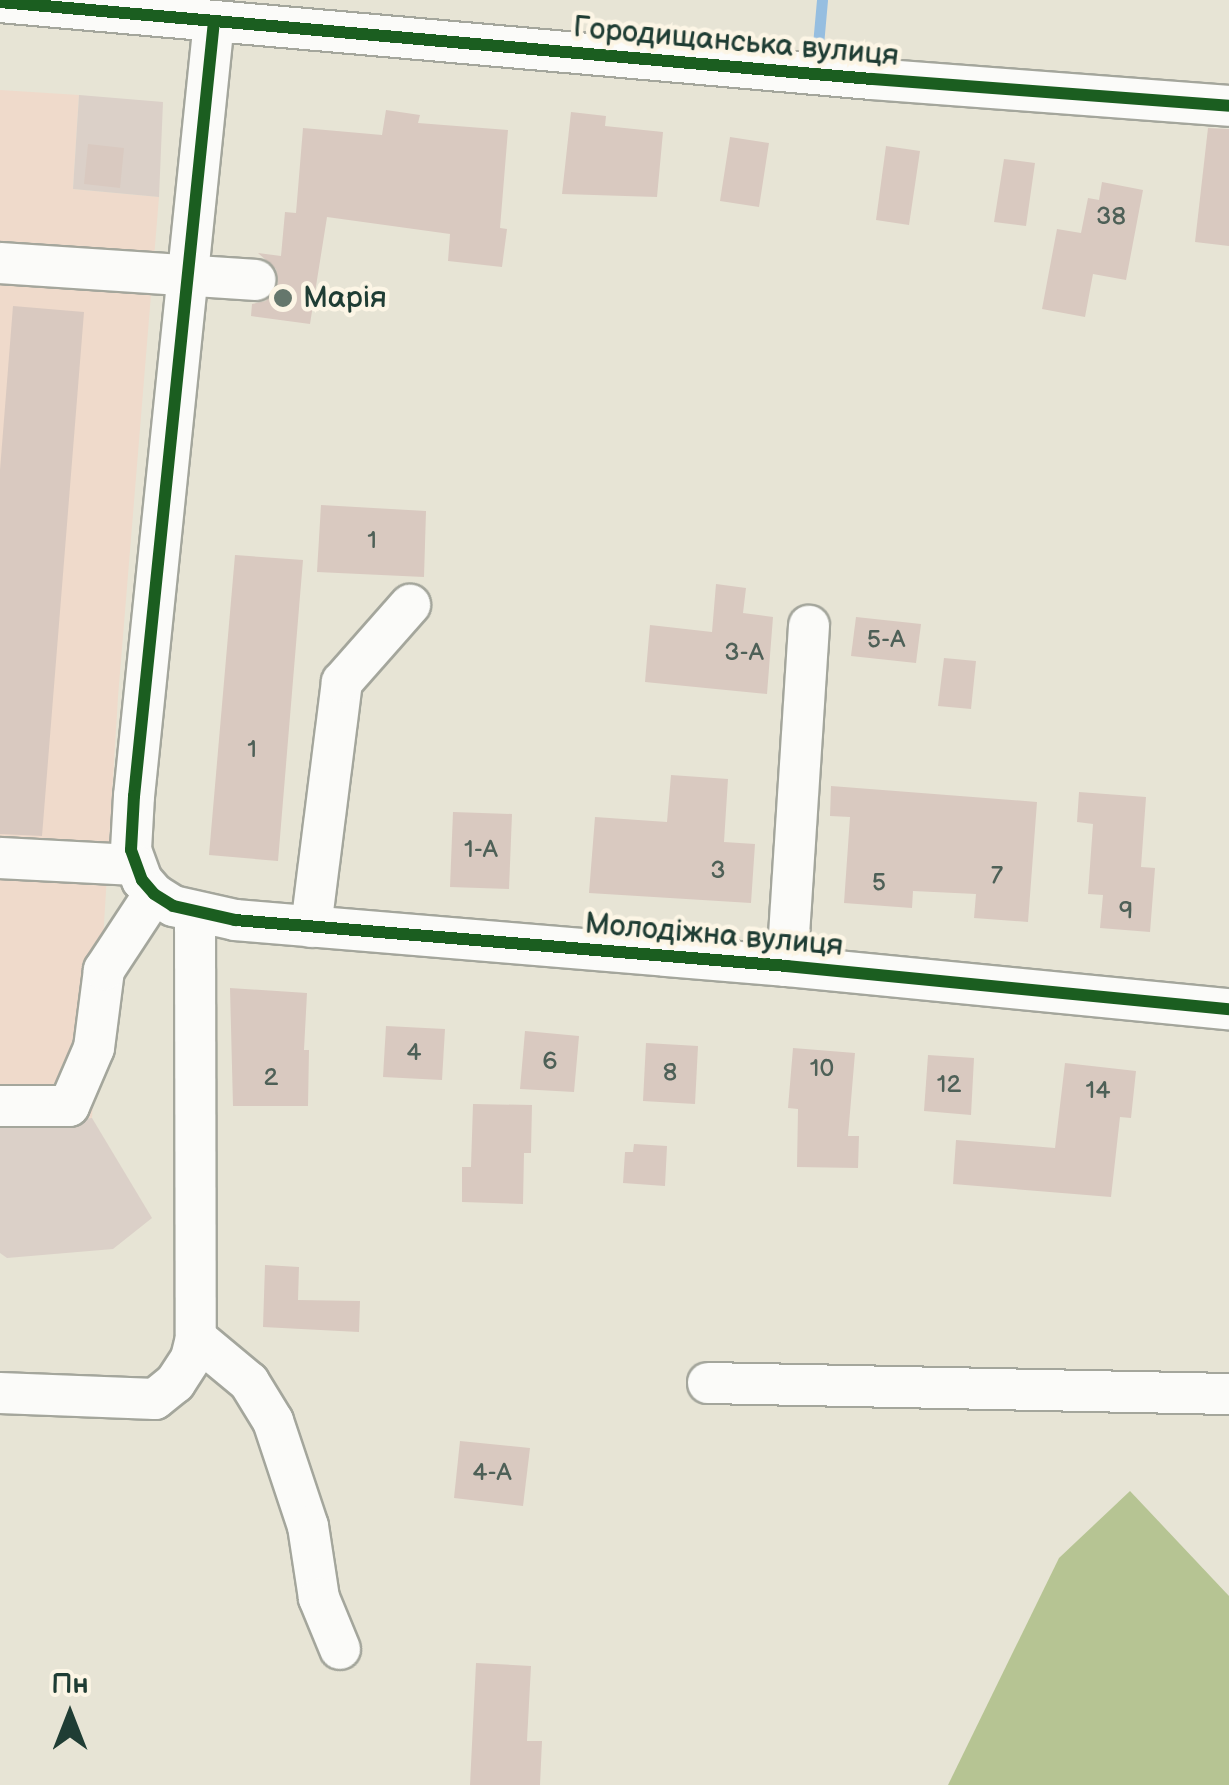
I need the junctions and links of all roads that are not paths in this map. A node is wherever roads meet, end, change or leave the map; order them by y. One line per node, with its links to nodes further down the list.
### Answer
1 (0, 2): 2 (street, Городищанська вулиця)
2 (42, 3): 3 (street, Городищанська вулиця)
3 (214, 21): 4 (street, Городищанська вулиця); 6 (street)
4 (1229, 106)
5 (0, 263): 6 (street)
6 (187, 272): 7 (street); 11 (street)
7 (254, 280)
8 (410, 605): 13 (street)
9 (809, 626): 14 (street)
10 (0, 858): 11 (street)
11 (144, 879): 12 (street, Молодіжна вулиця); 16 (street)
12 (194, 912): 13 (street, Молодіжна вулиця); 17 (street)
13 (312, 927): 14 (street, Молодіжна вулиця)
14 (788, 966): 15 (street, Молодіжна вулиця)
15 (1229, 1009)
16 (0, 1106)
17 (196, 1338): 19 (street); 21 (street)
18 (708, 1384): 20 (street)
19 (0, 1393)
20 (1229, 1394)
21 (340, 1648)

